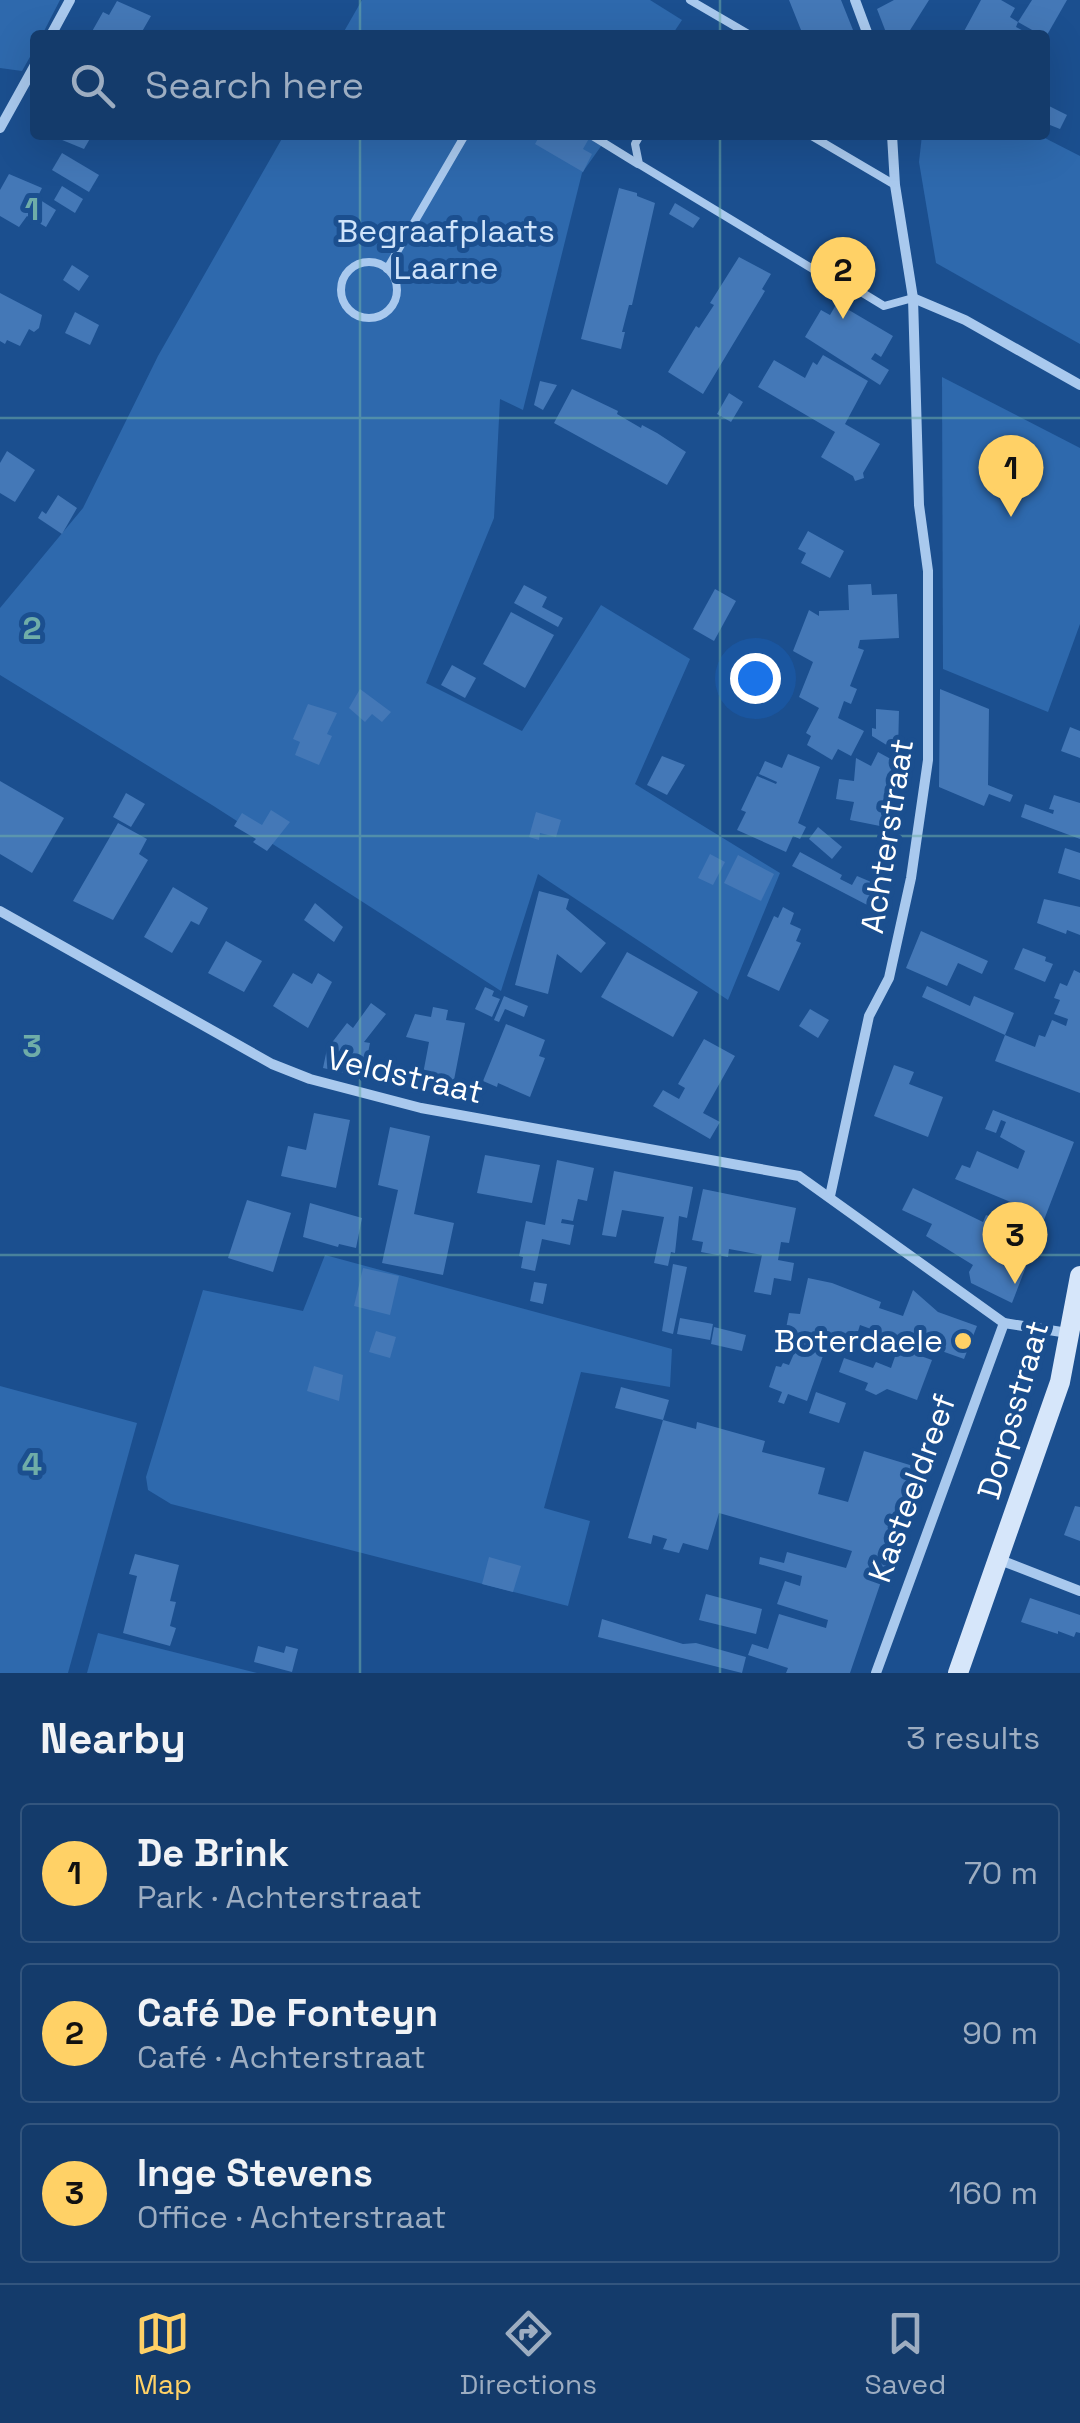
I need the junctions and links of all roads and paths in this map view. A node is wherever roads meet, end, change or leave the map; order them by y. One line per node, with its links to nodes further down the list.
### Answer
1 (70, 0): 4 (street)
2 (690, 0): 5 (lane)
3 (855, 0): 6 (street)
4 (54, 30)
5 (741, 30)
6 (866, 30)
7 (30, 74): 8 (street)
8 (0, 128)
9 (463, 140): 16 (lane)
10 (599, 140): 14 (lane)
11 (637, 140): 14 (lane)
12 (819, 140): 15 (lane)
13 (892, 140): 15 (street, Achterstraat)
14 (639, 164): 17 (lane)
15 (894, 184): 17 (street, Achterstraat)
16 (387, 269): 16 (lane)
17 (914, 298): 18 (street); 20 (street, Achterstraat)
18 (1080, 385)
19 (0, 911): 20 (street, Veldstraat)
20 (830, 1196): 22 (street)
21 (1080, 1276): 23 (street, Dorpsstraat)
22 (1004, 1323): 23 (street); 26 (street, Kasteeldreef)
23 (1069, 1333): 24 (street, Dorpsstraat)
24 (1000, 1560): 25 (street); 27 (street)
25 (1080, 1591)
26 (876, 1673)
27 (958, 1673)

